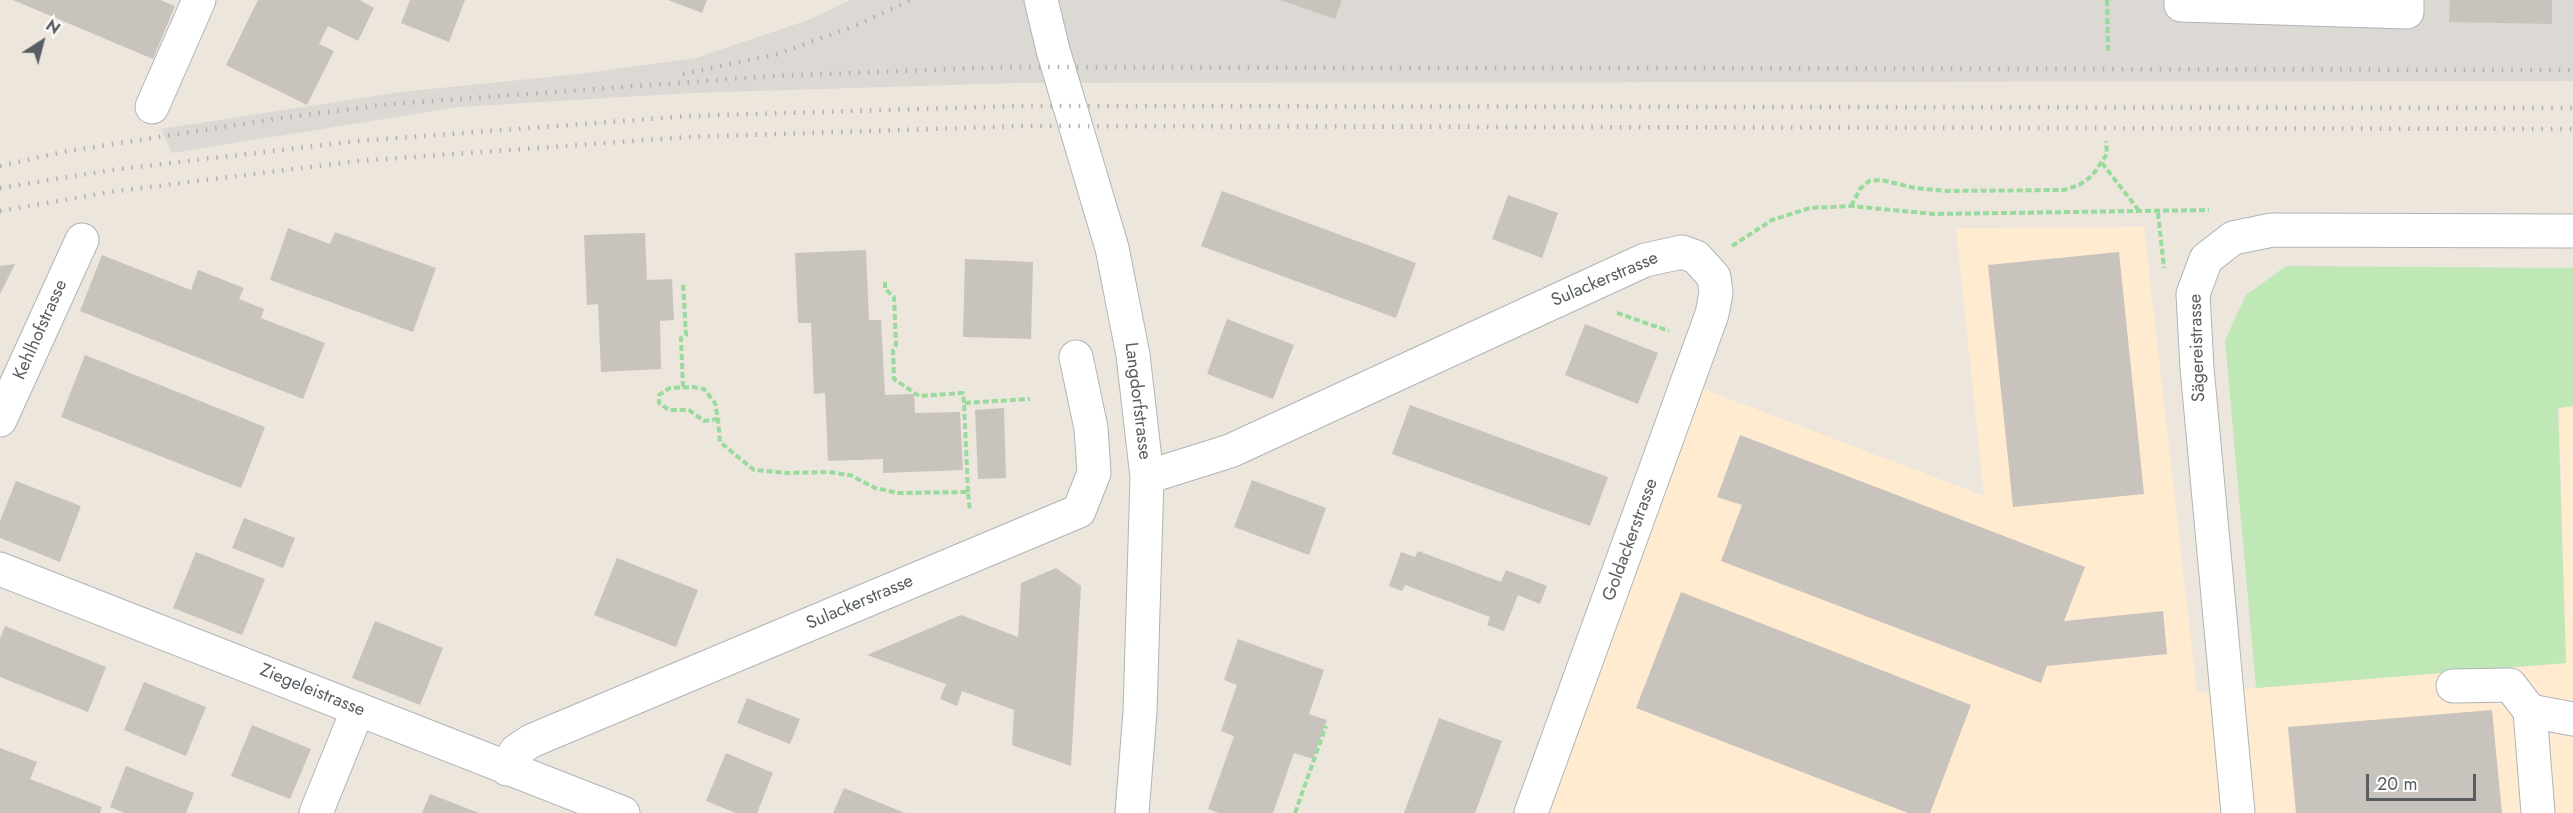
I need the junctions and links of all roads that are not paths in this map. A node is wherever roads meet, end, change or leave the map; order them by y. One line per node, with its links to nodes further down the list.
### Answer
1 (1041, 0): 11 (street, Langdorfstrasse)
2 (2181, 0): 3 (street)
3 (2407, 0)
4 (194, 2): 5 (street)
5 (152, 107)
6 (2573, 231): 22 (street, Sägereistrasse)
7 (82, 240): 10 (street, Kehlhofstrasse)
8 (1706, 266): 11 (street, Sulackerstrasse); 21 (street, Goldackerstrasse)
9 (1076, 357): 17 (street, Sulackerstrasse)
10 (0, 420)
11 (1147, 477): 20 (street, Langdorfstrasse)
12 (0, 569): 14 (street, Ziegeleistrasse)
13 (2453, 686): 15 (street)
14 (358, 709): 17 (street, Ziegeleistrasse); 18 (street)
15 (2530, 711): 16 (street); 23 (street)
16 (2573, 719)
17 (507, 769): 19 (street, Ziegeleistrasse)
18 (316, 813)
19 (623, 813)
20 (1132, 813)
21 (1531, 813)
22 (2238, 813)
23 (2538, 813)

